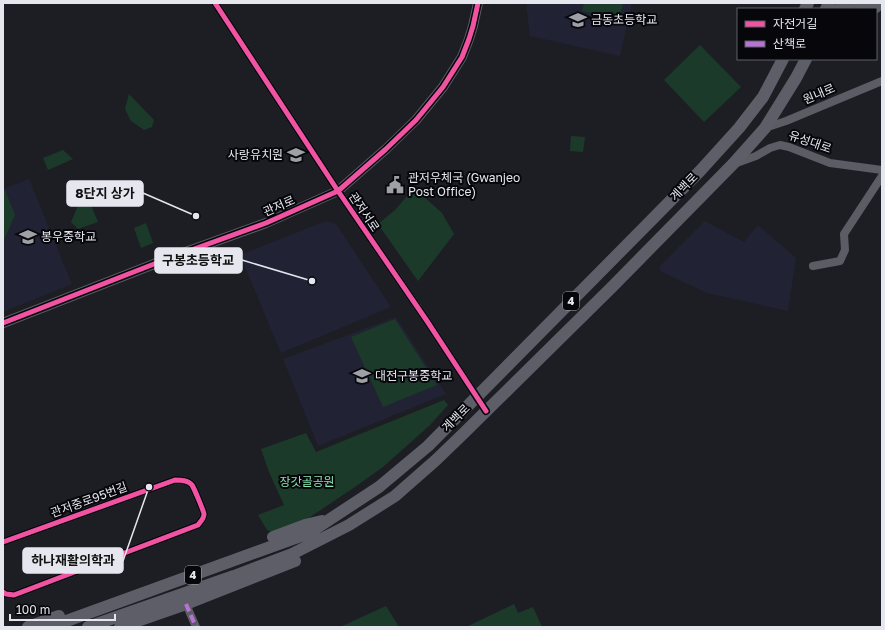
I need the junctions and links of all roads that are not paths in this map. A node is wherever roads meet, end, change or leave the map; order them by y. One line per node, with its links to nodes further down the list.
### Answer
1 (215, 3): 14 (street, 관저서로)
2 (478, 3): 14 (street, 관저로)
3 (850, 3): 6 (main road)
4 (858, 3): 5 (main road)
5 (876, 7)
6 (839, 8)
7 (782, 60): 17 (main road, 계백로 / 4)
8 (805, 60): 10 (main road, 계백로 / 4)
9 (882, 81): 10 (street, 원내로)
10 (765, 128): 11 (main road, 계백로 / 4)
11 (733, 164): 12 (street, 유성대로); 18 (main road, 계백로 / 4)
12 (882, 170)
13 (882, 176): 15 (street)
14 (338, 191): 16 (street, 관저로); 17 (street, 관저서로)
15 (813, 266)
16 (3, 323)
17 (477, 396): 18 (street, 관저서로); 23 (main road, 계백로 / 4)
18 (486, 411): 19 (main road, 계백로 / 4)
19 (349, 525): 22 (main road); 25 (main road, 계백로 / 4)
20 (3, 542): 21 (street, 관저중로95번길)
21 (3, 592)
22 (186, 604): 26 (main road); 27 (street)
23 (43, 626): 24 (main road, 계백로)
24 (28, 627)
25 (88, 627)
26 (120, 627)
27 (196, 627)

